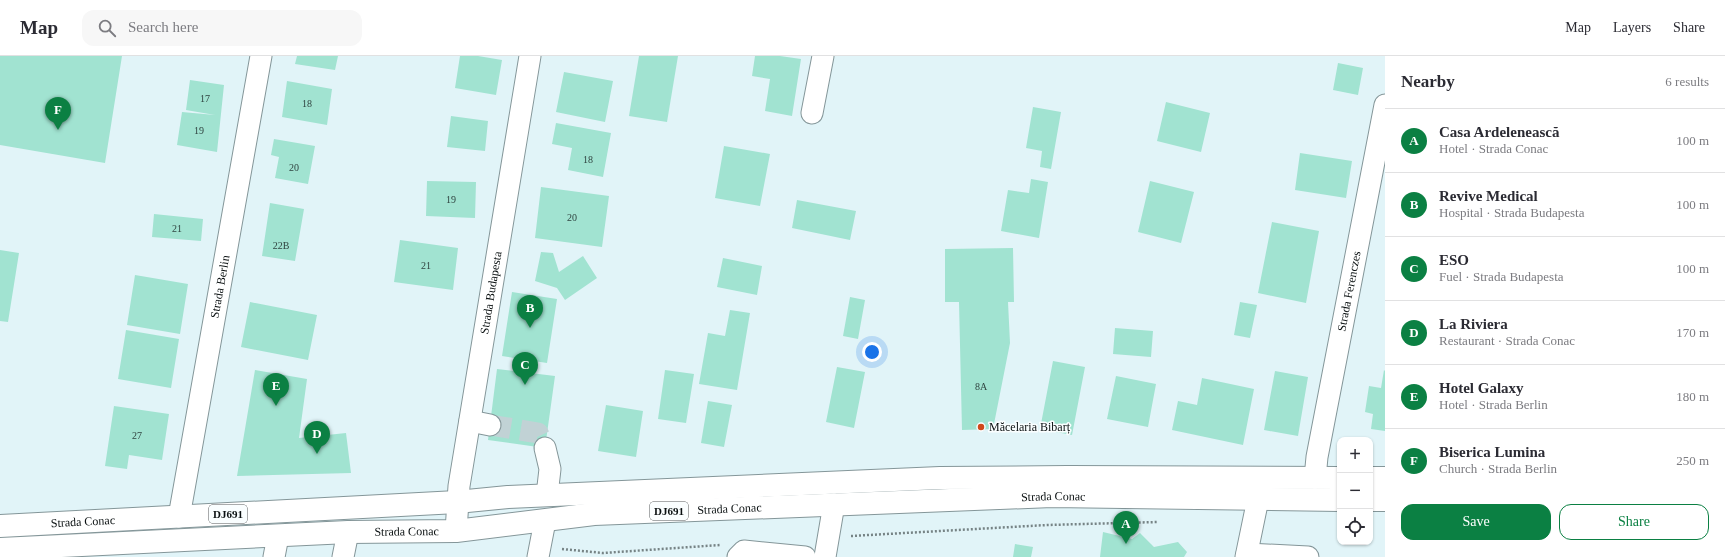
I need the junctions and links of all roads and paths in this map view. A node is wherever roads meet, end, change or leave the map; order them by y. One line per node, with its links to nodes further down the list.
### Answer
1 (262, 56): 18 (street, Strada Berlin)
2 (530, 56): 16 (street, Strada Budapesta)
3 (823, 56): 5 (street)
4 (1385, 105): 7 (street, Strada Ferenczes)
5 (812, 113)
6 (545, 448): 11 (street)
7 (1315, 478): 8 (main road, Strada Conac / DJ691); 11 (main road, Strada Conac / DJ691)
8 (1337, 478)
9 (1373, 478): 10 (main road)
10 (1385, 478)
11 (547, 495): 16 (main road, Strada Conac / DJ691)
12 (1258, 499): 13 (main road, Strada Conac / DJ691); 17 (main road, Strada Conac / DJ691); 25 (street)
13 (1337, 500)
14 (1373, 500): 15 (main road)
15 (1385, 500)
16 (457, 502): 18 (main road, Strada Conac / DJ691); 21 (street, Strada Budapesta)
17 (834, 504): 19 (main road, Strada Conac / DJ691); 30 (street)
18 (179, 517): 20 (main road, Strada Conac / DJ691)
19 (545, 520): 21 (main road, Strada Conac / DJ691); 27 (street)
20 (0, 526)
21 (456, 531): 22 (main road, Strada Conac / DJ691)
22 (348, 532): 23 (main road, Strada Conac / DJ691); 26 (street)
23 (276, 547): 24 (main road, Strada Conac / DJ691)
24 (0, 548)
25 (1246, 555): 31 (street)
26 (343, 557)
27 (538, 557)
28 (738, 557): 29 (street)
29 (805, 557)
30 (825, 557)
31 (1308, 557)

